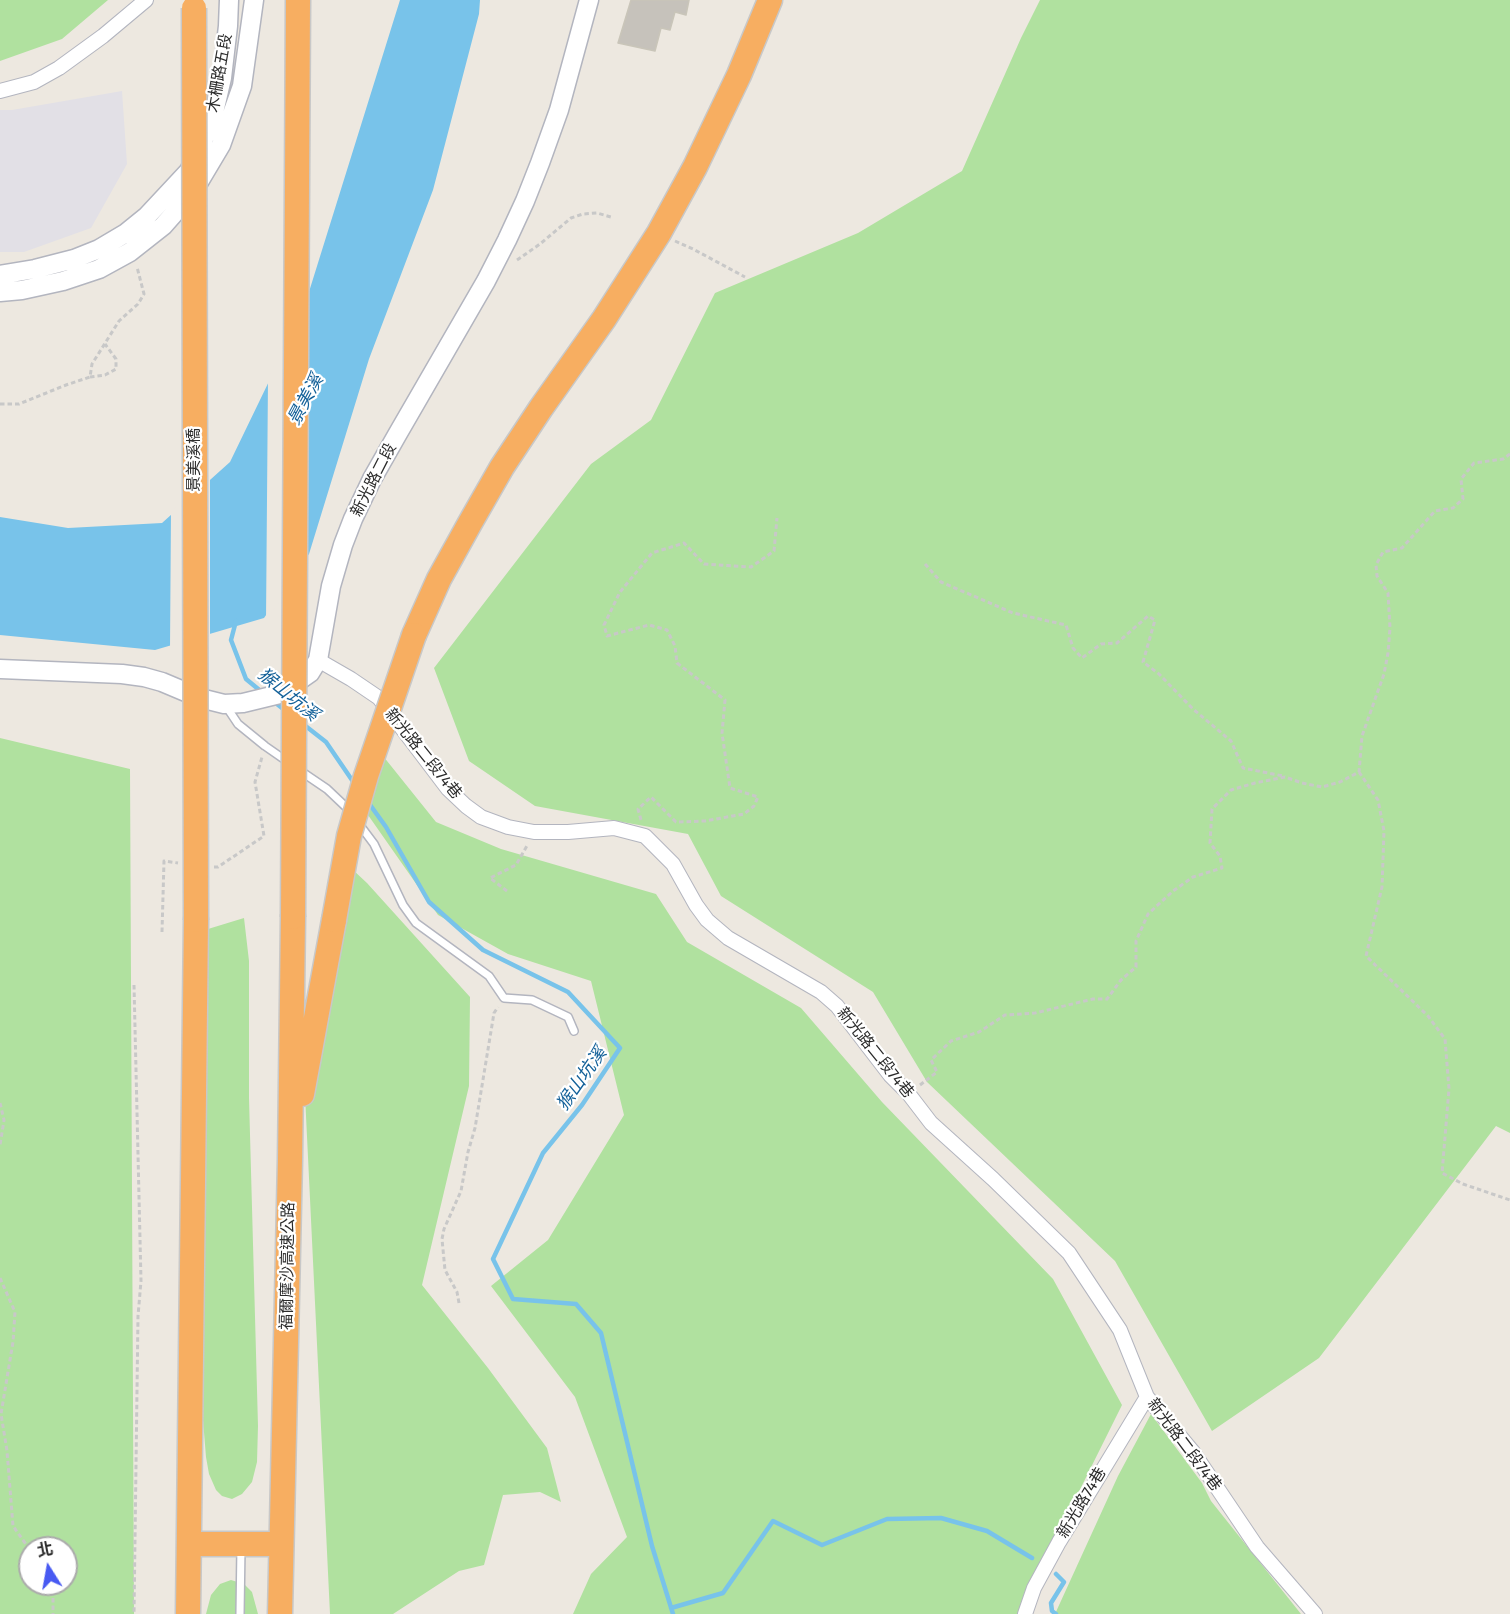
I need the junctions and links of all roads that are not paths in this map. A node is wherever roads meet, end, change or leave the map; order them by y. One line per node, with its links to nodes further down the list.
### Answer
1 (146, 0): 8 (street)
2 (229, 0): 9 (street, 木柵路五段)
3 (254, 0): 10 (street, 木柵路五段)
4 (298, 0): 15 (highway, 福爾摩沙高速公路, bridge)
5 (589, 0): 11 (street, 新光路二段)
6 (770, 0): 15 (highway, bridge)
7 (194, 3): 17 (highway, 景美溪橋, bridge)
8 (0, 92)
9 (0, 275)
10 (0, 292)
11 (314, 667): 13 (street); 16 (street, 新光路二段74巷)
12 (0, 669): 13 (street)
13 (224, 704): 14 (lane)
14 (574, 1031)
15 (290, 1159): 19 (highway, 福爾摩沙高速公路)
16 (1147, 1397): 23 (street, 新光路74巷); 24 (street, 新光路二段74巷)
17 (189, 1544): 18 (highway); 20 (highway)
18 (241, 1544): 19 (highway); 21 (lane)
19 (281, 1544): 22 (highway, 福爾摩沙高速公路)
20 (188, 1614)
21 (240, 1614)
22 (280, 1614)
23 (1025, 1614)
24 (1315, 1614)

